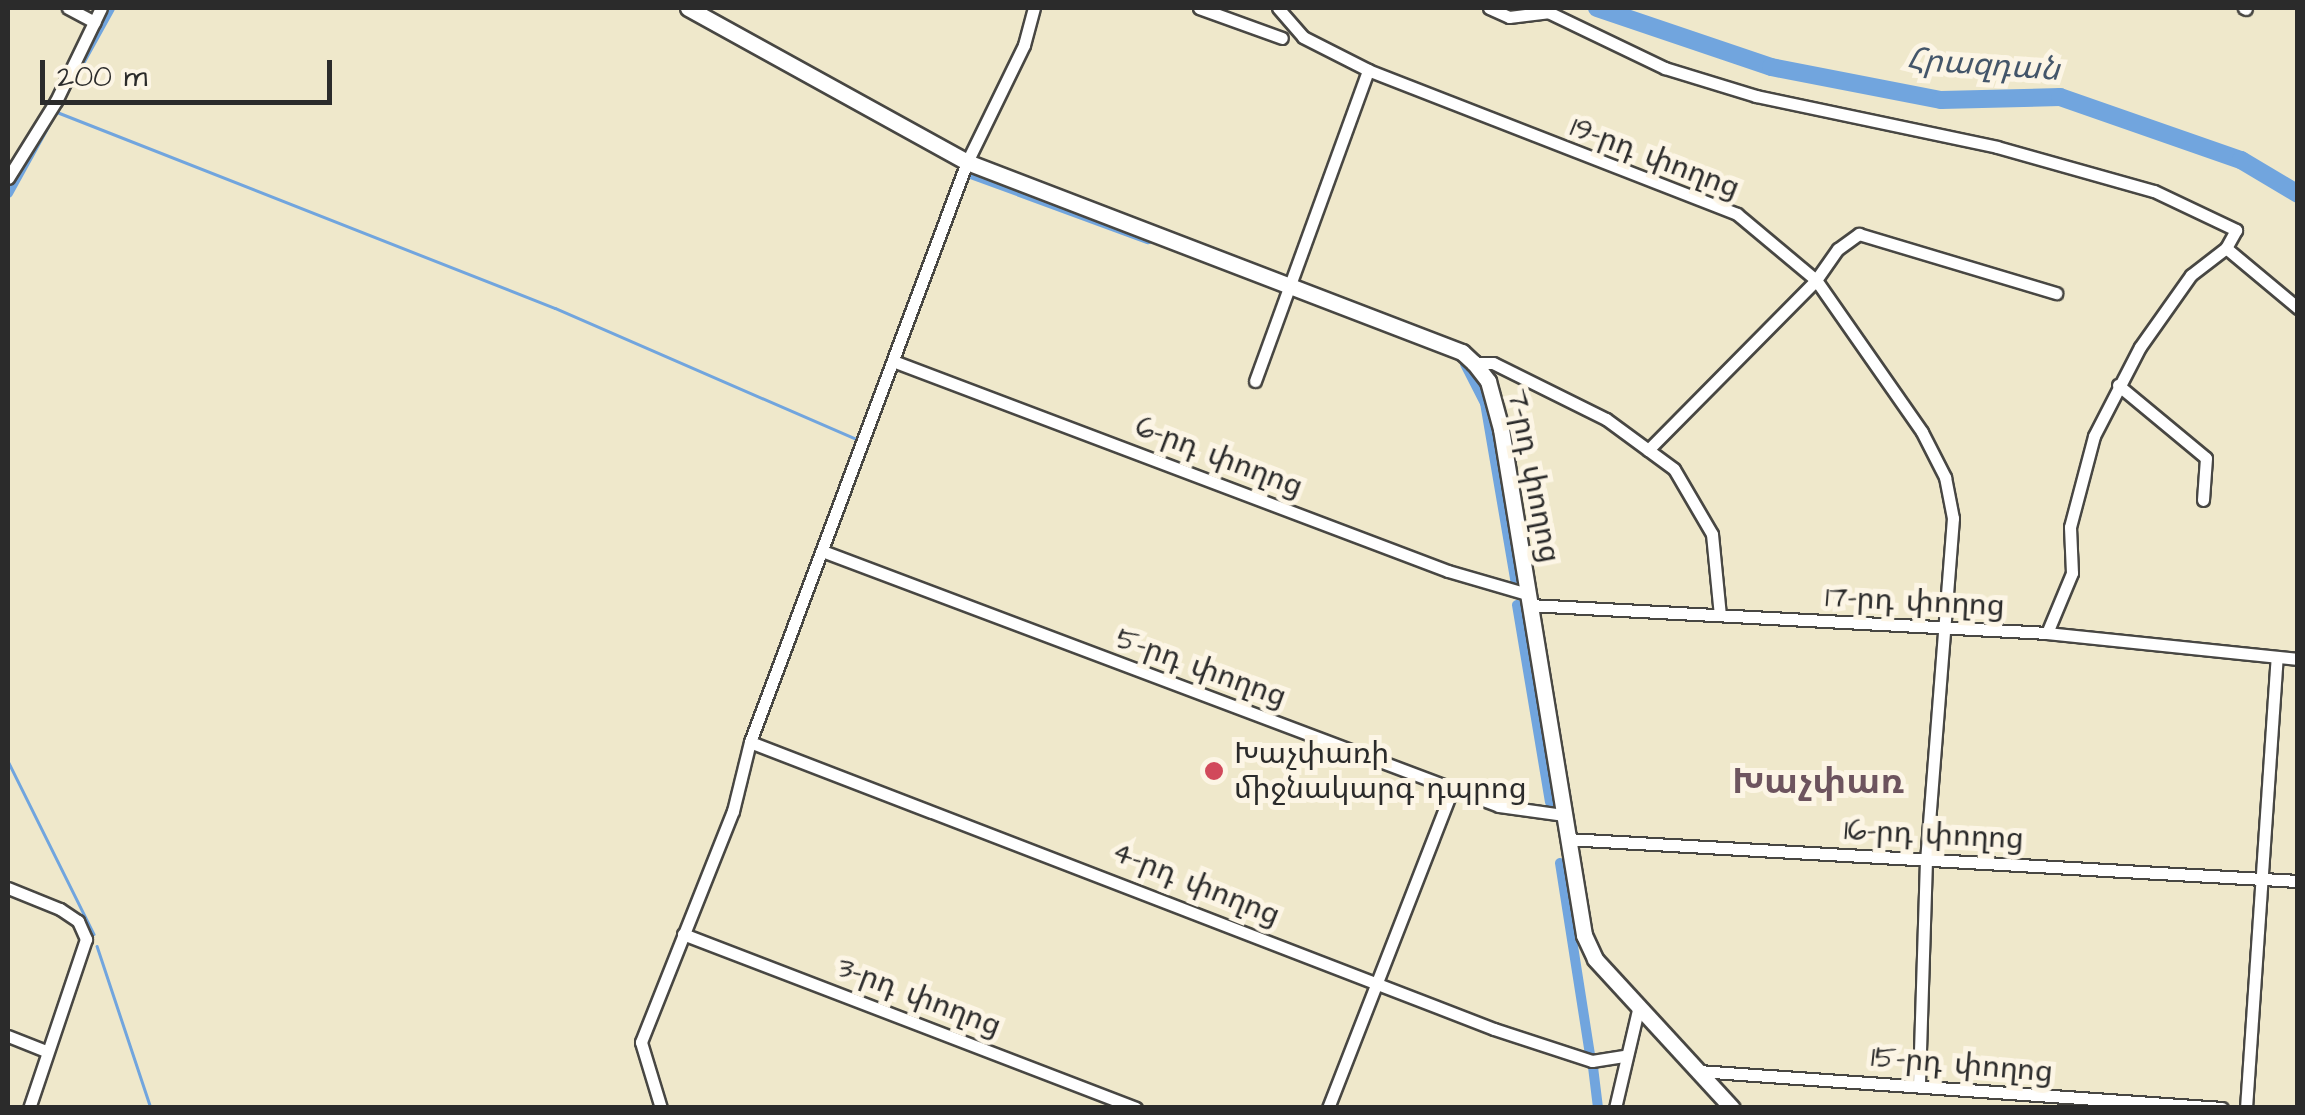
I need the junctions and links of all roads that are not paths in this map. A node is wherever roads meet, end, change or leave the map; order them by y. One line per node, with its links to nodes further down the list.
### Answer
1 (68, 8): 8 (street)
2 (102, 8): 8 (street)
3 (688, 8): 11 (main road, 7-րդ փողոց)
4 (1034, 8): 11 (street)
5 (1199, 8): 9 (street)
6 (1278, 8): 10 (street, 19-րդ փողոց)
7 (1489, 8): 13 (street)
8 (94, 22): 12 (street)
9 (1282, 38)
10 (1368, 70): 14 (street, 19-րդ փողոց); 15 (street)
11 (967, 162): 15 (main road, 7-րդ փողոց); 18 (street)
12 (8, 178)
13 (2226, 248): 17 (street); 21 (street)
14 (1816, 280): 16 (street); 22 (street); 27 (street, 19-րդ փողոց)
15 (1294, 287): 19 (main road, 7-րդ փողոց); 20 (street)
16 (2056, 293)
17 (2298, 308)
18 (893, 361): 24 (street); 25 (street, 6-րդ փողոց)
19 (1474, 362): 22 (street); 25 (main road, 7-րդ փողոց)
20 (1256, 382)
21 (2118, 385): 23 (street); 28 (street)
22 (1648, 450): 26 (street)
23 (2204, 500)
24 (826, 552): 31 (street); 32 (street, 5-րդ փողոց)
25 (1528, 599): 26 (street, 17-րդ փողոց); 33 (main road, 7-րդ փողոց)
26 (1720, 616): 27 (street, 17-րդ փողոց)
27 (1945, 631): 28 (street, 17-րդ փողոց); 35 (street, 19-րդ փողոց)
28 (2047, 633): 29 (street, 17-րդ փողոց)
29 (2277, 658): 30 (street, 17-րդ փողոց); 36 (street)
30 (2298, 659)
31 (750, 742): 39 (street); 40 (street, 4-րդ փողոց)
32 (1453, 788): 33 (street, 5-րդ փողոց); 40 (street)
33 (1564, 815): 34 (main road, 7-րդ փողոց)
34 (1567, 839): 35 (street, 16-րդ փողոց); 41 (main road, 7-րդ փողոց)
35 (1926, 860): 36 (street, 16-րդ փողոց); 46 (street, 19-րդ փողոց)
36 (2264, 879): 37 (street, 16-րդ փողոց); 54 (street)
37 (2298, 881)
38 (8, 888): 43 (street)
39 (683, 934): 48 (street); 49 (street, 3-րդ փողոց)
40 (1378, 982): 44 (street, 4-րդ փողոց); 50 (street)
41 (1640, 1006): 44 (street); 45 (main road, 7-րդ փողոց)
42 (8, 1036): 43 (street)
43 (46, 1051): 47 (street)
44 (1624, 1056): 51 (street)
45 (1698, 1071): 46 (street, 15-րդ փողոց); 52 (main road, 7-րդ փողոց)
46 (1920, 1086): 53 (street, 15-րդ փողոց)
47 (29, 1108)
48 (661, 1108)
49 (1136, 1108)
50 (1328, 1108)
51 (1615, 1108)
52 (1732, 1108)
53 (2222, 1108)
54 (2246, 1108)

